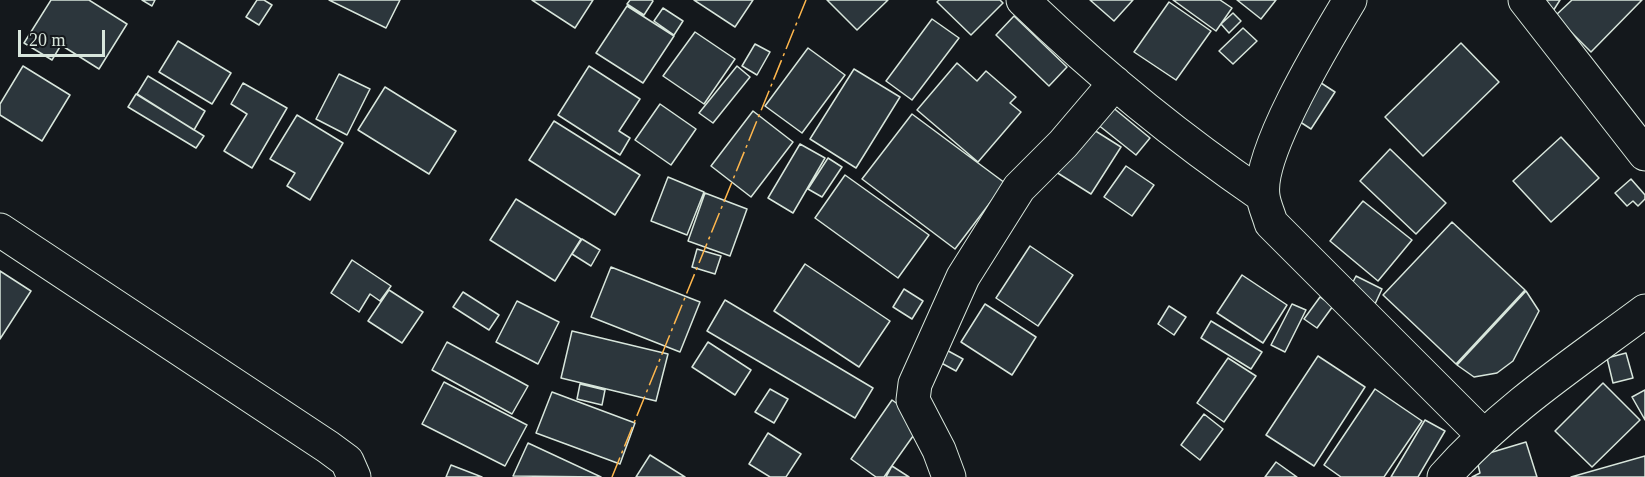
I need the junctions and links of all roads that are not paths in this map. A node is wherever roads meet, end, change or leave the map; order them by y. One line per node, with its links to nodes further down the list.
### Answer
1 (1023, 0): 4 (street)
2 (1350, 0): 6 (street)
3 (1525, 0): 5 (street)
4 (1114, 83): 6 (street); 11 (street)
5 (1645, 154)
6 (1263, 196): 9 (street)
7 (0, 230): 10 (street)
8 (1645, 312): 9 (street)
9 (1483, 435): 12 (street)
10 (354, 477)
11 (949, 477)
12 (1444, 477)

